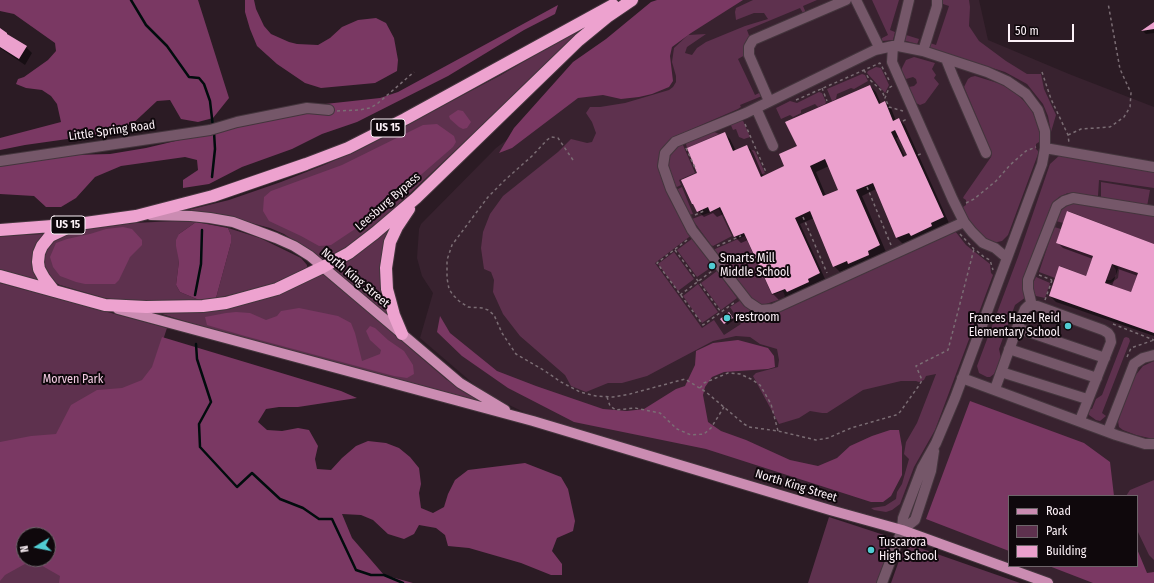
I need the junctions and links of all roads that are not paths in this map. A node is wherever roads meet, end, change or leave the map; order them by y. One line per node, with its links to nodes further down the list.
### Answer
1 (623, 0): 21 (highway, US 15)
2 (632, 0): 19 (highway, Leesburg Bypass)
3 (846, 0): 11 (street)
4 (856, 0): 8 (street)
5 (909, 0): 7 (street)
6 (937, 0): 9 (street)
7 (896, 46): 8 (street); 9 (street); 23 (street)
8 (880, 49): 11 (street)
9 (923, 51): 10 (street)
10 (946, 59): 15 (street); 16 (street)
11 (769, 101): 12 (street)
12 (756, 108): 14 (street); 23 (street)
13 (329, 110): 17 (street, Little Spring Road)
14 (773, 146)
15 (1046, 148): 18 (street); 25 (street)
16 (986, 153)
17 (0, 161)
18 (1154, 167)
19 (416, 198): 26 (highway, Leesburg Bypass); 32 (highway)
20 (1154, 211): 29 (street)
21 (136, 216): 22 (highway, US 15); 26 (main road, North King Street)
22 (78, 224): 24 (highway, US 15); 28 (highway)
23 (960, 224): 25 (street)
24 (0, 230)
25 (1007, 258): 37 (street)
26 (323, 267): 30 (highway, Leesburg Bypass); 32 (main road, North King Street)
27 (0, 276): 28 (highway, Leesburg Bypass)
28 (54, 291): 30 (highway, Leesburg Bypass)
29 (1031, 302): 31 (street); 35 (street)
30 (105, 305): 42 (main road, North King Street)
31 (1017, 328): 33 (street); 35 (street)
32 (402, 334): 42 (main road, North King Street)
33 (1009, 350): 36 (street); 38 (street)
34 (1154, 355): 43 (street)
35 (1105, 358): 38 (street)
36 (1001, 372): 39 (street); 40 (street)
37 (962, 378): 39 (street); 45 (street)
38 (1097, 378): 40 (street)
39 (995, 389): 41 (street)
40 (1087, 400): 41 (street)
41 (1080, 420): 43 (street)
42 (533, 421): 45 (main road, North King Street)
43 (1108, 431): 44 (street)
44 (1154, 444)
45 (902, 530): 46 (street); 47 (main road, North King Street)
46 (882, 583)
47 (1048, 583)

